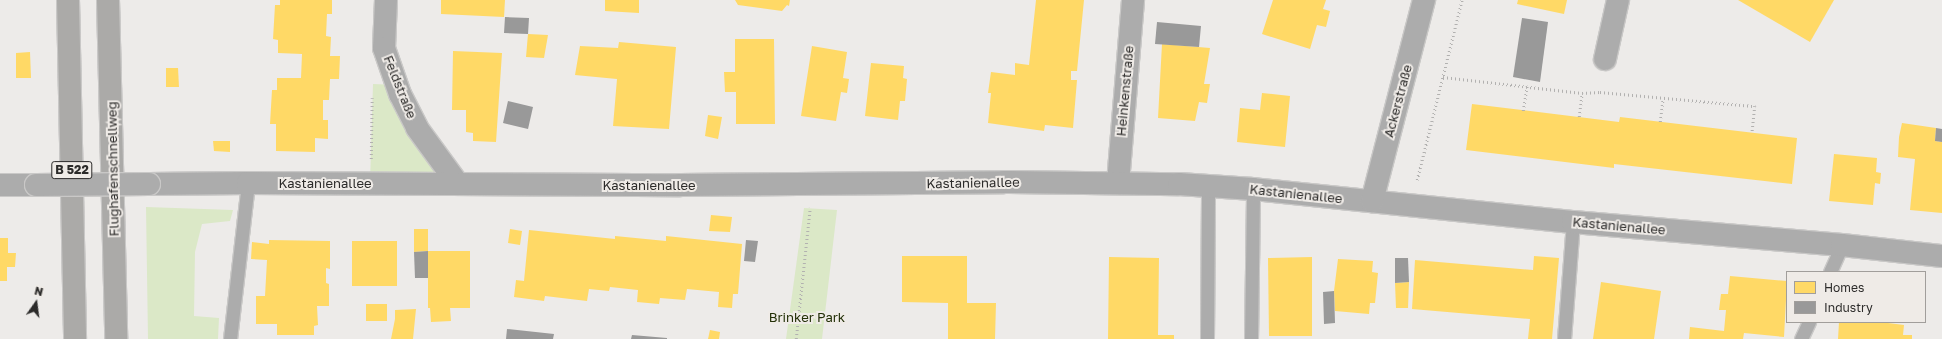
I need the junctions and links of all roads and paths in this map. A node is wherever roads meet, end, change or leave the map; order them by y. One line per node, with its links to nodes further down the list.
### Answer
1 (68, 0): 33 (highway, B 522)
2 (108, 0): 34 (highway, Flughafenschnellweg)
3 (386, 0): 21 (street, Feldstraße)
4 (1133, 0): 19 (street, Heinkenstraße)
5 (1424, 0): 26 (street, Ackerstraße)
6 (1462, 0): 9 (path)
7 (1618, 0): 8 (street)
8 (1605, 60)
9 (1443, 77): 10 (path); 27 (path)
10 (1527, 86): 12 (path); 14 (path)
11 (372, 92): 20 (path)
12 (1582, 93): 13 (path); 15 (path)
13 (1663, 98): 16 (path); 17 (path)
14 (1523, 111)
15 (1579, 117)
16 (1660, 122)
17 (1752, 133)
18 (248, 183): 20 (street, Kastanienallee); 23 (street, Kastanienallee, bridge); 35 (lane)
19 (1118, 183): 22 (street, Kastanienallee); 24 (street, Kastanienallee)
20 (370, 184): 21 (street, Kastanienallee)
21 (458, 184): 22 (street, Kastanienallee)
22 (812, 184): 36 (path)
23 (0, 185)
24 (1208, 186): 25 (street, Kastanienallee); 37 (lane)
25 (1253, 190): 26 (street, Kastanienallee); 38 (lane)
26 (1372, 201): 27 (street, Kastanienallee)
27 (1410, 205): 28 (street, Kastanienallee)
28 (1573, 222): 29 (street, Kastanienallee); 39 (lane)
29 (1842, 245): 30 (street, Kastanienallee); 31 (lane)
30 (1942, 256)
31 (1830, 271)
32 (1809, 323): 40 (lane)
33 (75, 339)
34 (116, 339)
35 (230, 339)
36 (796, 339)
37 (1207, 339)
38 (1251, 339)
39 (1564, 339)
40 (1801, 339)

